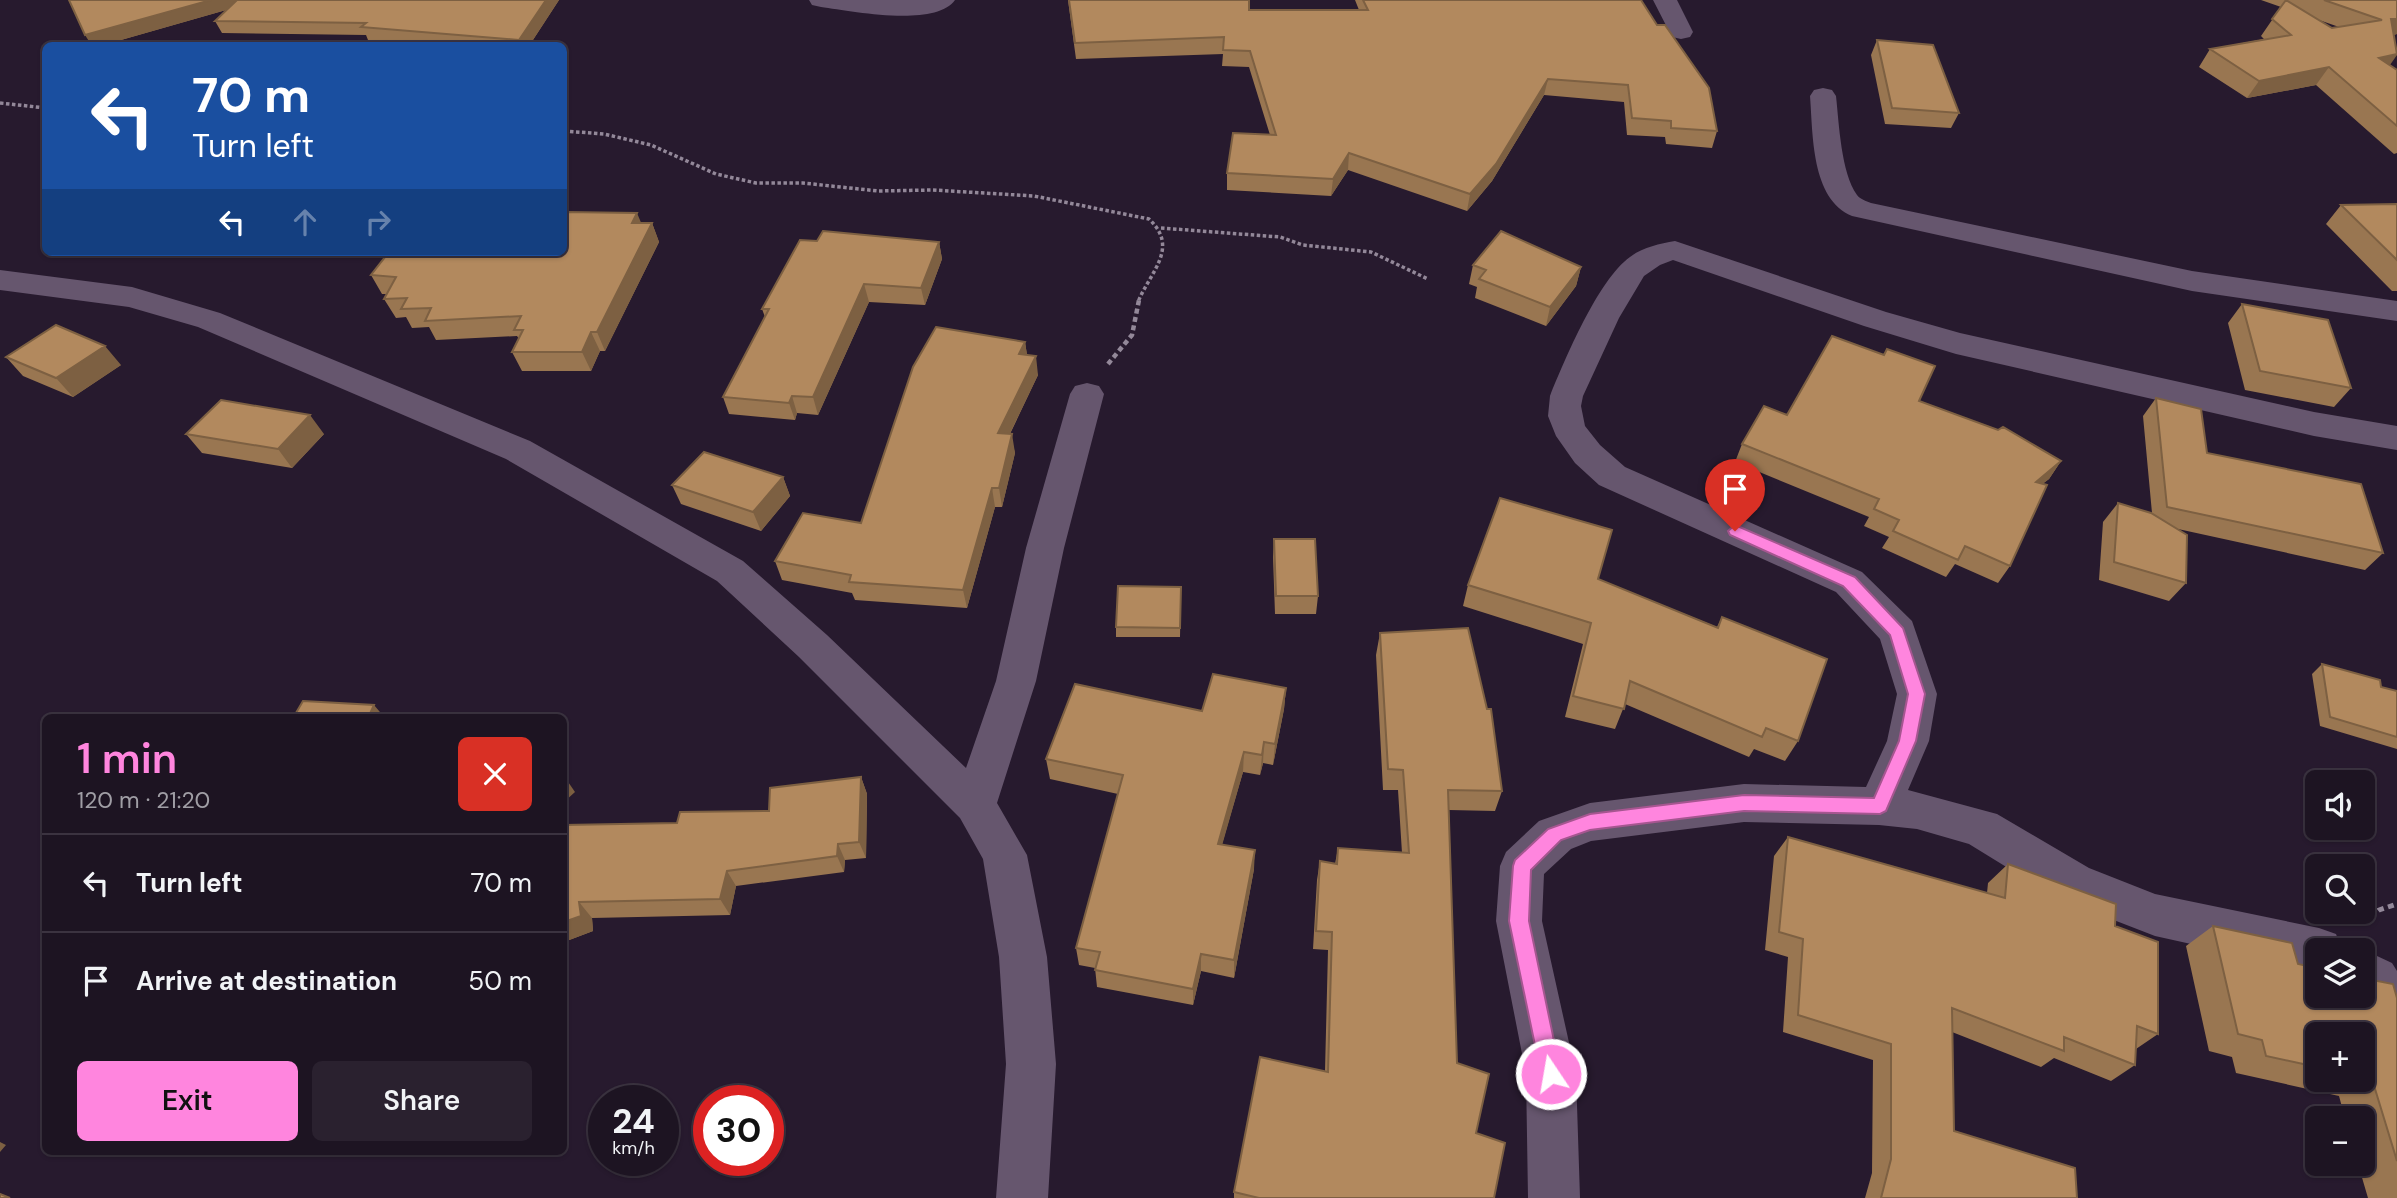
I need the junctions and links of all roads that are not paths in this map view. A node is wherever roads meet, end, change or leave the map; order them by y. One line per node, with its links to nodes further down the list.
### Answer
1 (821, 0): 2 (street)
2 (943, 0)
3 (1665, 0): 4 (street)
4 (1681, 32)
5 (1823, 96): 7 (street)
6 (0, 280): 10 (street)
7 (2397, 311)
8 (1087, 394): 10 (street)
9 (2397, 438): 11 (street)
10 (975, 805): 15 (street)
11 (1880, 806): 12 (street); 16 (street)
12 (2305, 947)
13 (2375, 979): 14 (street)
14 (2397, 1015)
15 (1022, 1198)
16 (1554, 1198)

